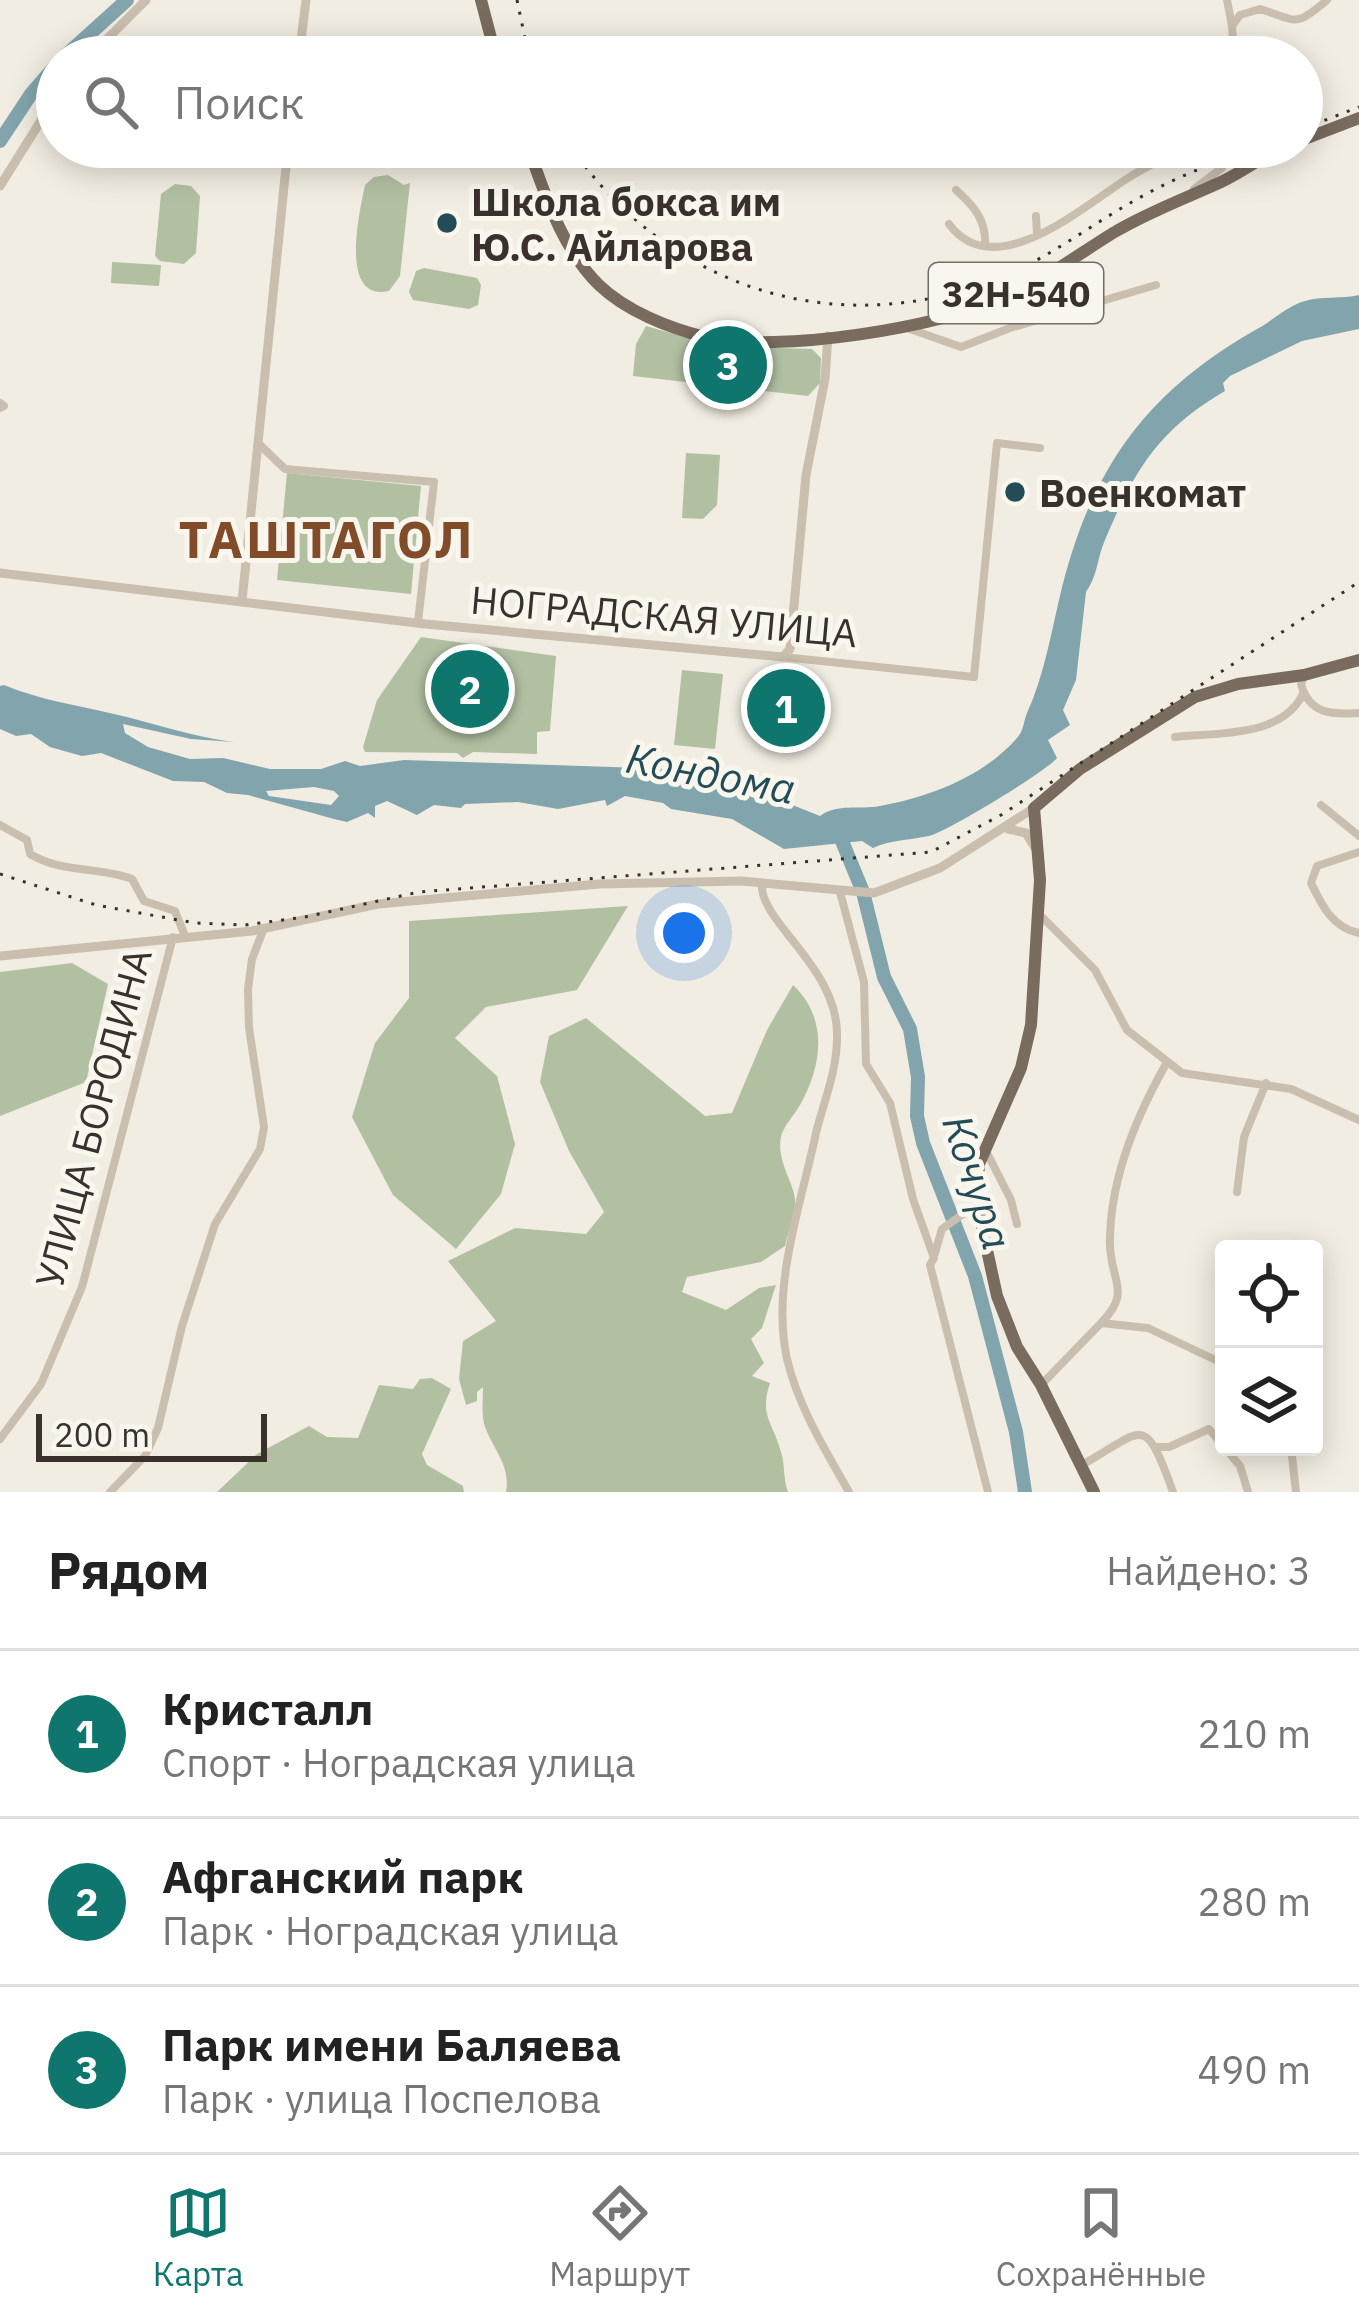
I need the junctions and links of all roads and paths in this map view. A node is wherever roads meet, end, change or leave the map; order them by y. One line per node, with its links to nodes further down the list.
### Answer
1 (146, 0): 7 (street)
2 (306, 0): 8 (street)
3 (482, 0): 9 (main road)
4 (1227, 0): 6 (street)
5 (1326, 2): 6 (street)
6 (1232, 26): 10 (street)
7 (110, 36)
8 (302, 36)
9 (491, 36)
10 (1232, 36)
11 (1359, 118): 13 (main road)
12 (36, 128): 19 (street)
13 (1323, 132)
14 (286, 168): 29 (street)
15 (537, 168): 28 (main road, 32Н-540)
16 (1150, 168): 24 (street)
17 (1222, 168): 21 (street)
18 (1242, 168): 21 (main road, 32Н-540)
19 (0, 186)
20 (956, 190): 25 (street)
21 (1184, 196): 27 (main road, 32Н-540)
22 (1036, 216): 24 (street)
23 (949, 224): 25 (street)
24 (1037, 235): 25 (street)
25 (985, 246)
26 (1156, 285): 27 (street)
27 (905, 328): 28 (main road, 32Н-540)
28 (828, 337): 34 (street)
29 (259, 445): 32 (street); 33 (street)
30 (1040, 448): 34 (street, НОГРАДСКАЯ УЛИЦА)
31 (0, 573): 32 (street, НОГРАДСКАЯ УЛИЦА)
32 (242, 601): 33 (street, НОГРАДСКАЯ УЛИЦА)
33 (418, 622): 34 (street, НОГРАДСКАЯ УЛИЦА)
34 (783, 657)
35 (1359, 660): 36 (main road)
36 (1304, 675): 37 (street); 41 (main road)
37 (1304, 694): 38 (street); 39 (street)
38 (1359, 713)
39 (1175, 737)
40 (1321, 805): 44 (street)
41 (1034, 808): 43 (street); 46 (main road)
42 (0, 825): 52 (street)
43 (1002, 830): 46 (street); 48 (street)
44 (1358, 831)
45 (1359, 852): 51 (street)
46 (1038, 853): 49 (main road)
47 (762, 884): 48 (street); 50 (street); 71 (street)
48 (845, 893): 62 (street)
49 (1038, 913): 55 (street); 58 (main road)
50 (264, 928): 52 (street); 70 (street)
51 (1359, 933)
52 (185, 936): 53 (street)
53 (173, 937): 54 (street); 66 (street, УЛИЦА БОРОДИНА)
54 (0, 956)
55 (1166, 1064): 56 (street); 63 (street)
56 (1266, 1084): 57 (street); 59 (street)
57 (1359, 1120)
58 (984, 1147): 60 (main road); 61 (street)
59 (1237, 1192)
60 (977, 1204): 62 (street); 65 (main road)
61 (1017, 1224)
62 (934, 1258): 72 (street)
63 (1101, 1323): 64 (street); 65 (street)
64 (1215, 1360)
65 (1041, 1385): 69 (main road)
66 (0, 1439)
67 (1155, 1447): 69 (street); 74 (street); 75 (street)
68 (1292, 1456): 76 (street)
69 (1082, 1466): 73 (main road)
70 (110, 1492)
71 (849, 1492)
72 (988, 1492)
73 (1094, 1492)
74 (1173, 1492)
75 (1248, 1492)
76 (1296, 1492)

